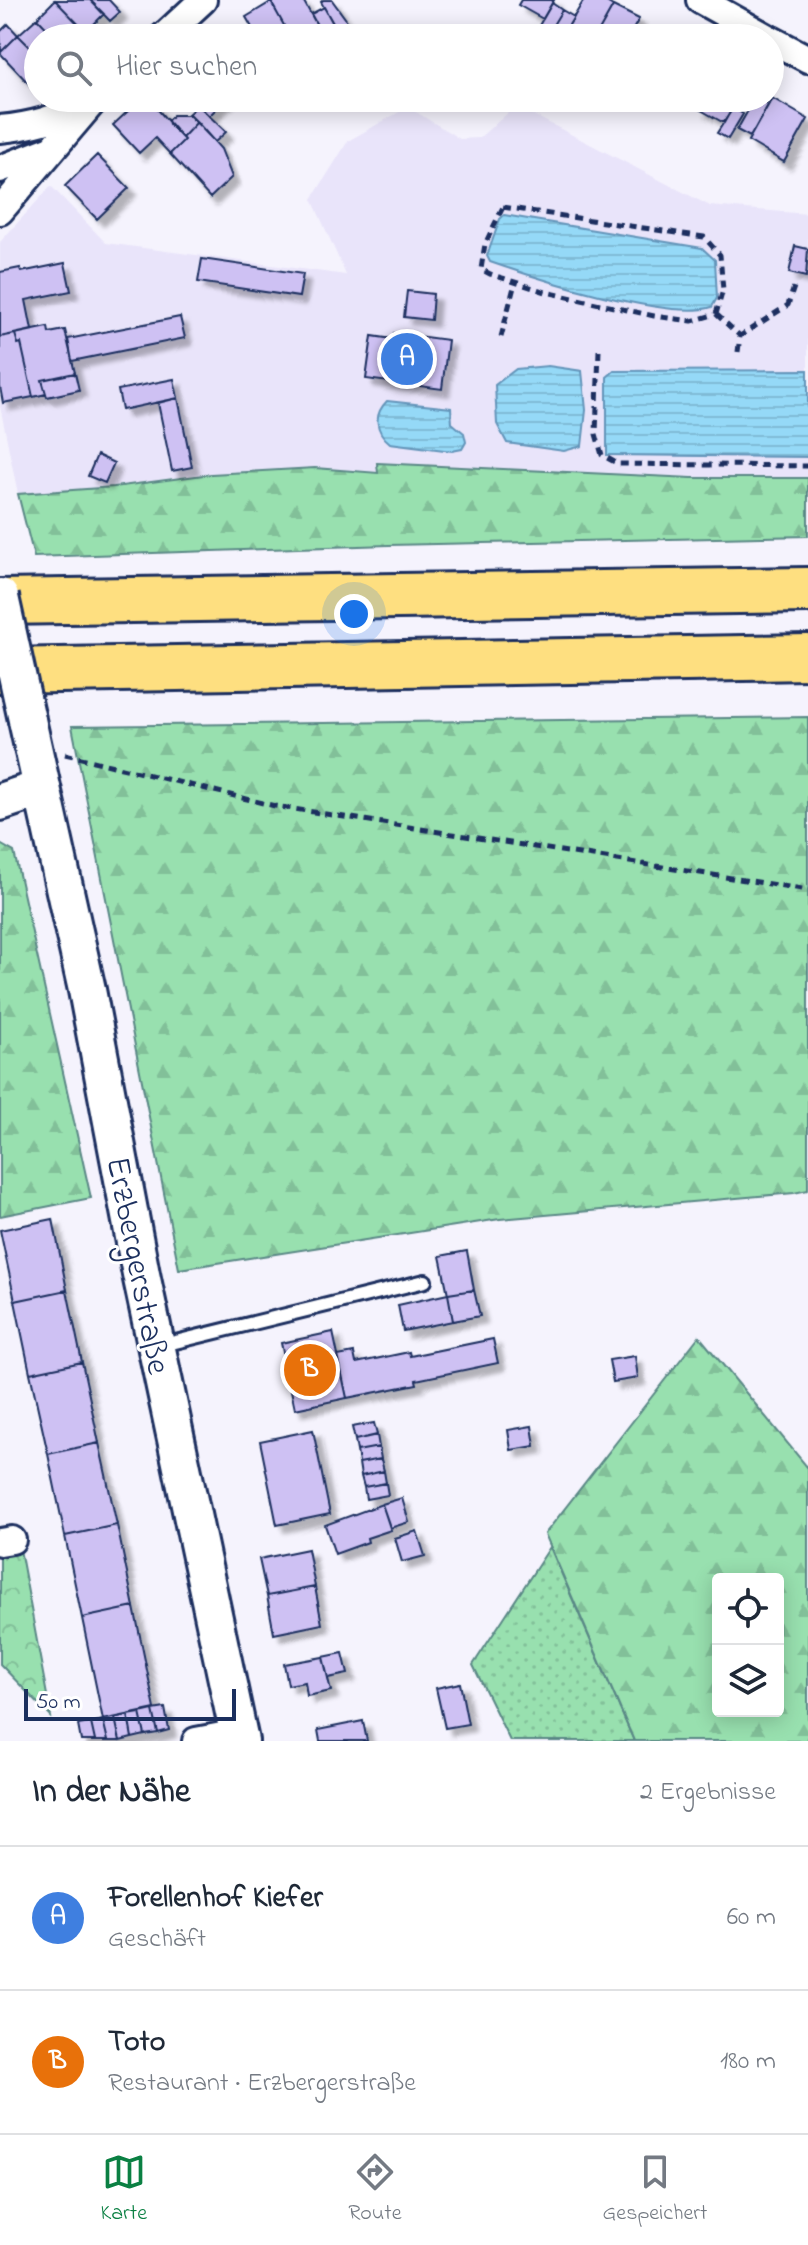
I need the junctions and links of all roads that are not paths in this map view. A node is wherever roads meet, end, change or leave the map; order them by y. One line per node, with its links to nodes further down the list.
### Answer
1 (203, 0): 3 (street)
2 (700, 0): 4 (street)
3 (177, 24)
4 (744, 24)
5 (784, 46): 6 (street)
6 (808, 59)
7 (70, 112): 9 (street)
8 (85, 112): 10 (street)
9 (0, 129)
10 (55, 148): 11 (street); 12 (street)
11 (0, 169)
12 (0, 211)
13 (808, 590): 14 (highway)
14 (0, 600): 17 (street, Erzbergerstraße, bridge)
15 (808, 657): 16 (highway)
16 (0, 671)
17 (42, 788): 18 (street); 20 (street, Erzbergerstraße)
18 (0, 802)
19 (425, 1281): 20 (lane)
20 (156, 1346): 21 (street, Erzbergerstraße)
21 (239, 1737): 22 (street)
22 (196, 1741)

